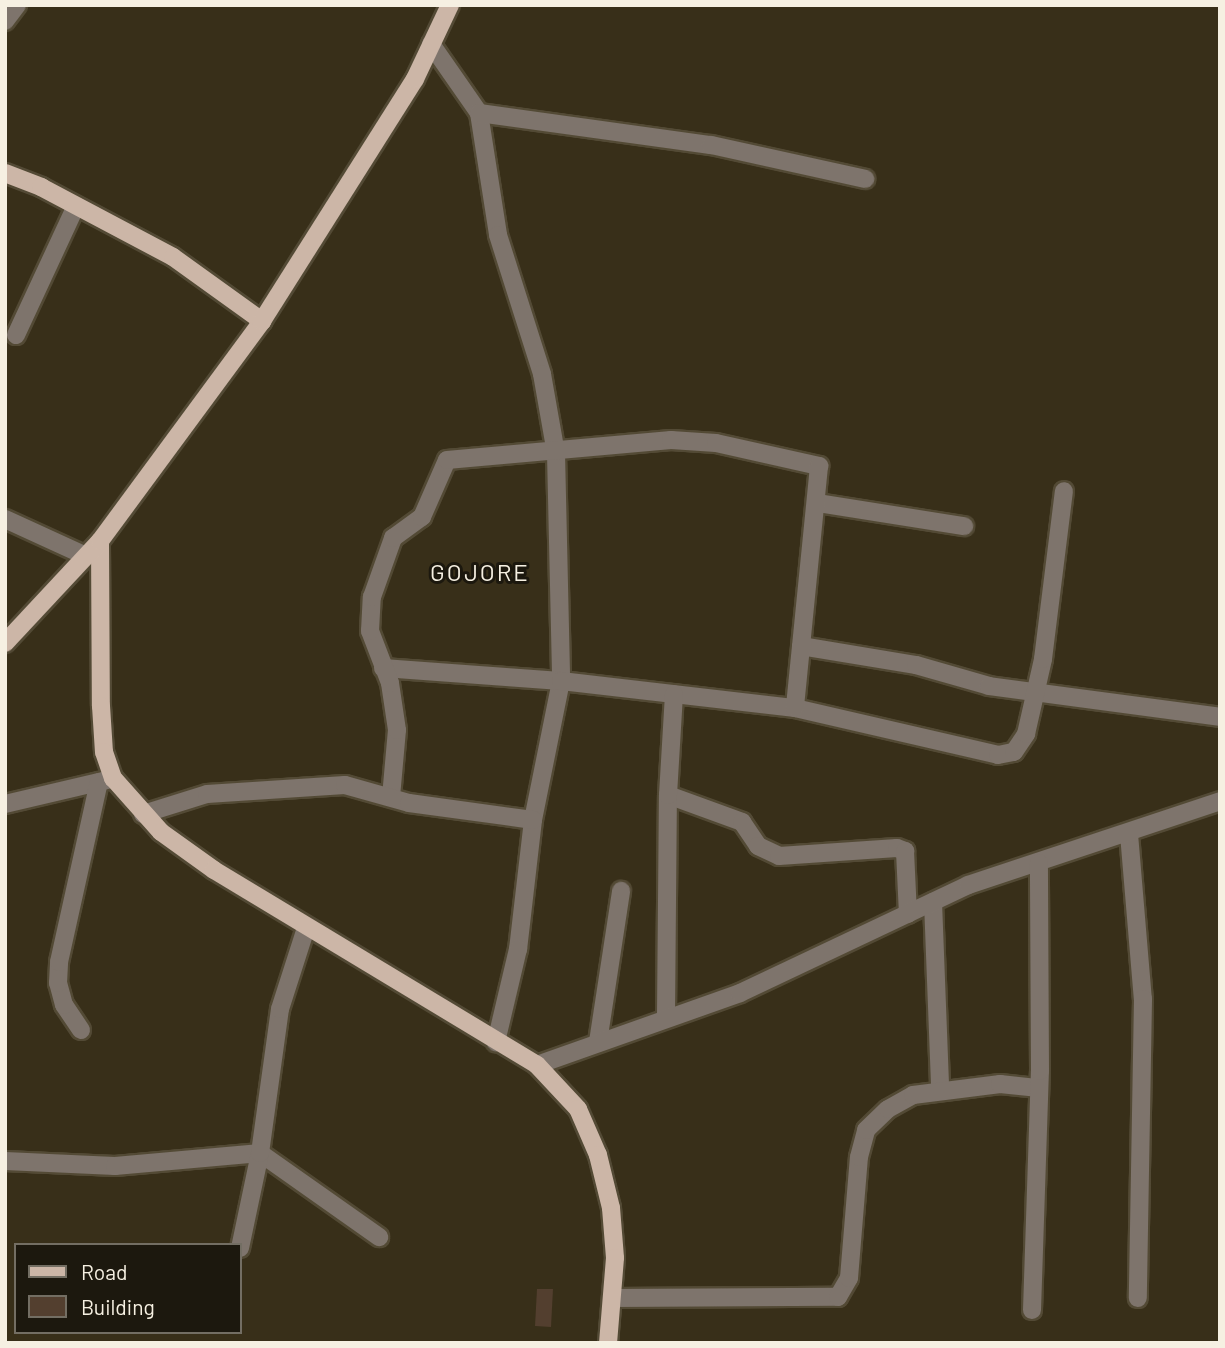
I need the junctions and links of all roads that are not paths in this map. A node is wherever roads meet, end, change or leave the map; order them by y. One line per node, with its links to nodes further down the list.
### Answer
1 (17, 5): 3 (street)
2 (450, 5): 4 (main road)
3 (5, 21)
4 (431, 44): 5 (street); 9 (main road)
5 (479, 113): 7 (street); 11 (street)
6 (5, 173): 8 (main road)
7 (865, 179)
8 (76, 206): 9 (main road); 10 (street)
9 (262, 321): 16 (main road)
10 (16, 335)
11 (556, 453): 13 (street); 20 (street); 21 (street)
12 (1064, 491): 22 (street)
13 (818, 503): 15 (street); 19 (street)
14 (5, 519): 17 (street)
15 (964, 526)
16 (100, 541): 17 (main road); 26 (main road)
17 (86, 556): 18 (main road)
18 (5, 643)
19 (801, 646): 22 (street); 24 (street)
20 (383, 668): 21 (street); 28 (street)
21 (561, 681): 23 (street); 32 (street)
22 (1035, 693): 24 (street); 25 (street)
23 (674, 694): 24 (street); 27 (street)
24 (794, 708)
25 (1220, 717)
26 (106, 780): 30 (street); 31 (main road); 40 (street)
27 (668, 795): 37 (street); 39 (street)
28 (391, 797): 31 (street); 32 (street)
29 (1220, 802): 33 (street)
30 (5, 804)
31 (143, 814): 38 (main road)
32 (533, 820): 41 (street)
33 (1129, 834): 34 (street); 51 (street)
34 (1038, 863): 36 (street); 45 (street)
35 (621, 891): 42 (street)
36 (933, 902): 37 (street); 44 (street)
37 (908, 914): 39 (street)
38 (306, 928): 41 (main road); 46 (street)
39 (666, 1016): 42 (street)
40 (81, 1030)
41 (496, 1042): 43 (main road)
42 (598, 1042): 43 (street)
43 (537, 1065): 50 (main road)
44 (940, 1088): 45 (street); 50 (street)
45 (1039, 1088): 52 (street)
46 (260, 1153): 47 (street); 48 (street); 49 (street)
47 (5, 1161)
48 (379, 1237)
49 (241, 1243)
50 (612, 1298): 53 (main road)
51 (1138, 1298)
52 (1032, 1310)
53 (608, 1343)

